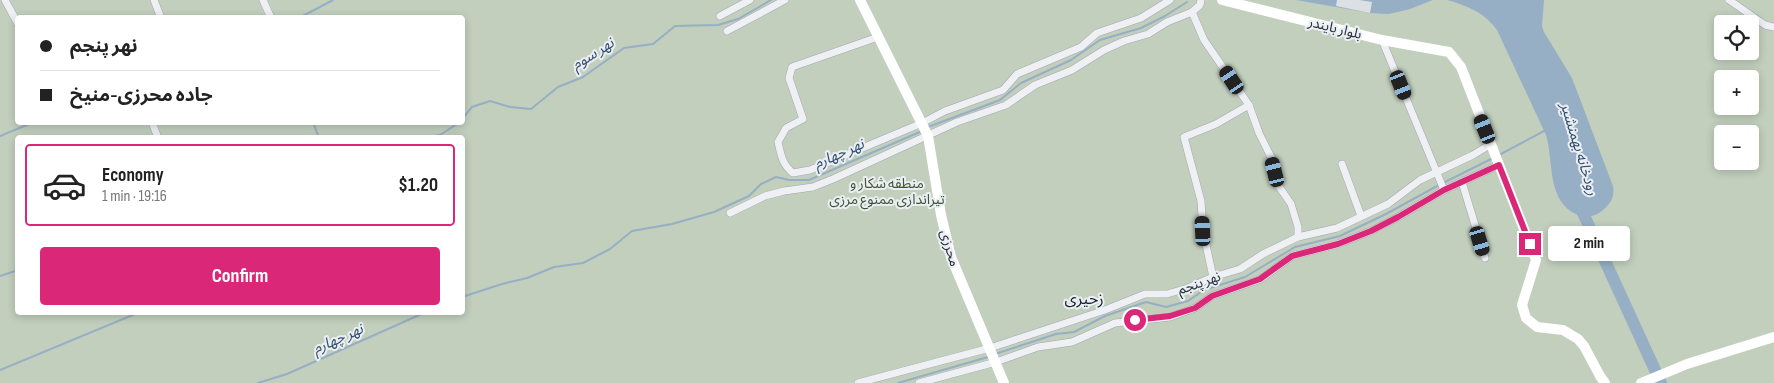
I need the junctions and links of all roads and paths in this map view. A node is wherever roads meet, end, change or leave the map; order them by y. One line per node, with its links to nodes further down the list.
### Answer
1 (4, 0): 15 (street)
2 (154, 0): 12 (street)
3 (263, 0): 13 (street)
4 (750, 0): 14 (street)
5 (785, 0): 17 (street)
6 (860, 0): 18 (street, محرزی)
7 (1170, 0): 21 (street)
8 (1201, 0): 11 (street)
9 (1222, 0): 19 (street, بلوار بایندر)
10 (1729, 0): 16 (street)
11 (1192, 12): 20 (street); 21 (street)
12 (159, 15)
13 (270, 15)
14 (720, 16)
15 (15, 19)
16 (1774, 26)
17 (727, 31)
18 (878, 37): 21 (street, محرزی); 21 (street)
19 (1382, 40): 22 (street, بلوار بایندر); 25 (street)
20 (1249, 105): 28 (street); 30 (street)
21 (925, 129): 26 (street); 32 (street, محرزی)
22 (1496, 156): 24 (street, نهر پنجم); 25 (street, نهر پنجم); 36 (street)
23 (1342, 164): 27 (street)
24 (1462, 182): 25 (street, نهر پنجم); 29 (street)
25 (1441, 183): 27 (street, نهر پنجم); 32 (street, نهر پنجم)
26 (730, 213)
27 (1362, 216): 28 (street, نهر پنجم)
28 (1298, 237): 30 (street, نهر پنجم)
29 (1485, 258)
30 (1212, 277): 32 (street, نهر پنجم)
31 (1774, 337): 37 (street)
32 (993, 355): 33 (street, نهر پنجم); 34 (street, نهر پنجم); 35 (street, محرزی)
33 (858, 383)
34 (919, 383)
35 (1004, 383)
36 (1605, 383)
37 (1641, 383)

